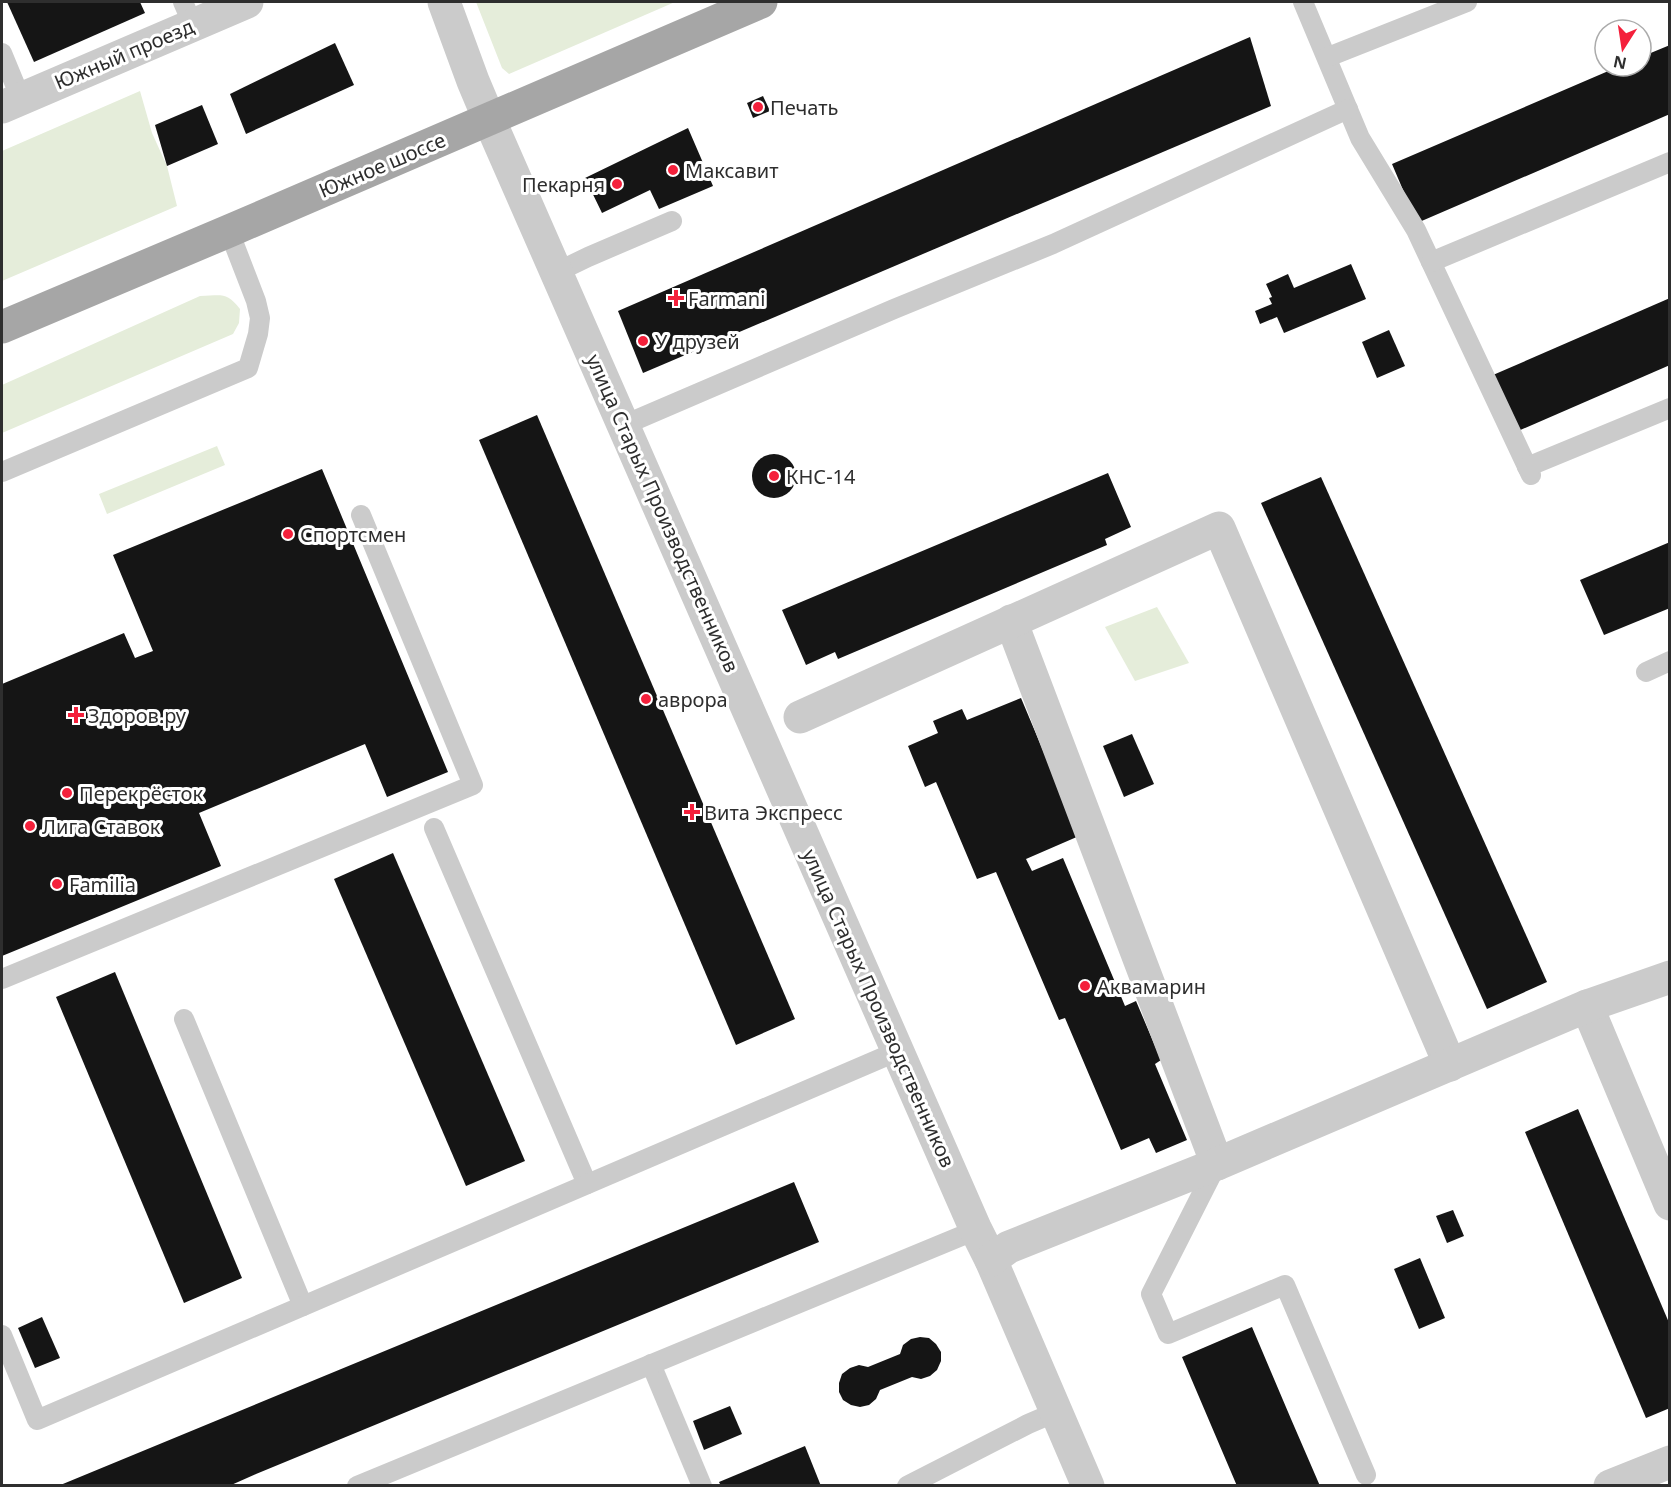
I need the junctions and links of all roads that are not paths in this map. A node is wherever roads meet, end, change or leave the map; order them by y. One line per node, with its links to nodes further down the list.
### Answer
1 (247, 2): 6 (street, Южный проезд)
2 (444, 2): 11 (street, улица Старых Производственников)
3 (761, 2): 11 (main road, Южное шоссе)
4 (1303, 2): 8 (lane)
5 (1467, 2): 8 (lane)
6 (188, 13): 9 (street, Южный проезд)
7 (2, 53): 9 (lane)
8 (1328, 57): 10 (lane)
9 (11, 103)
10 (1348, 109): 15 (lane); 19 (lane)
11 (489, 119): 14 (main road, Южное шоссе); 16 (street, улица Старых Производственников)
12 (1670, 162): 15 (lane)
13 (672, 221): 16 (lane)
14 (229, 231): 17 (main road, Южное шоссе); 20 (lane)
15 (1431, 262): 18 (lane)
16 (557, 272): 19 (street, улица Старых Производственников)
17 (2, 327)
18 (1670, 408)
19 (624, 425): 31 (street, улица Старых Производственников)
20 (2, 472)
21 (362, 515): 28 (lane)
22 (1011, 621): 25 (street); 32 (street); 33 (street)
23 (1670, 661): 24 (lane)
24 (1646, 672)
25 (800, 717)
26 (434, 828): 34 (lane)
27 (1670, 977): 29 (street)
28 (2, 979)
29 (1587, 1006): 32 (street); 35 (street)
30 (184, 1019): 38 (lane)
31 (898, 1051): 34 (lane); 36 (street, улица Старых Производственников)
32 (1450, 1065): 33 (street)
33 (1217, 1164): 37 (street); 43 (lane)
34 (587, 1184): 38 (lane)
35 (1670, 1204)
36 (976, 1230): 37 (street, улица Старых Производственников); 40 (lane)
37 (991, 1260): 41 (street, улица Старых Производственников)
38 (303, 1306): 39 (lane)
39 (2, 1335)
40 (651, 1364): 44 (lane); 45 (lane)
41 (1056, 1412): 46 (lane); 47 (street, улица Старых Производственников)
42 (1670, 1462): 48 (street)
43 (1366, 1475)
44 (357, 1485)
45 (702, 1485)
46 (907, 1485)
47 (1088, 1485)
48 (1610, 1485)

